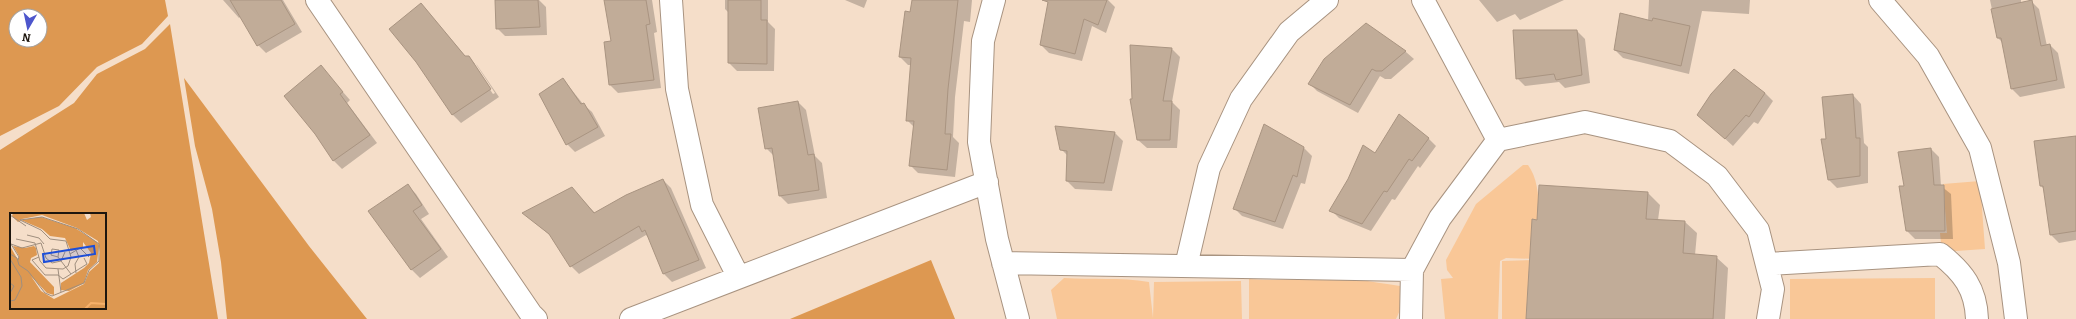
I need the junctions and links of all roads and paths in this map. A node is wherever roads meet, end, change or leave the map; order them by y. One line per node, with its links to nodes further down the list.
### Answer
1 (671, 0): 13 (street)
2 (994, 0): 8 (street)
3 (1327, 0): 11 (street)
4 (1423, 0): 7 (street)
5 (1880, 0): 20 (street)
6 (328, 4): 14 (street)
7 (1498, 140): 10 (street); 12 (street)
8 (987, 182): 9 (street); 13 (street)
9 (1003, 263): 11 (street); 16 (street)
10 (1767, 264): 18 (street); 19 (street)
11 (1186, 266): 12 (street)
12 (1412, 270): 17 (street)
13 (738, 276): 15 (street)
14 (536, 319)
15 (630, 319)
16 (1018, 319)
17 (1411, 319)
18 (1768, 319)
19 (1977, 319)
20 (2016, 319)

